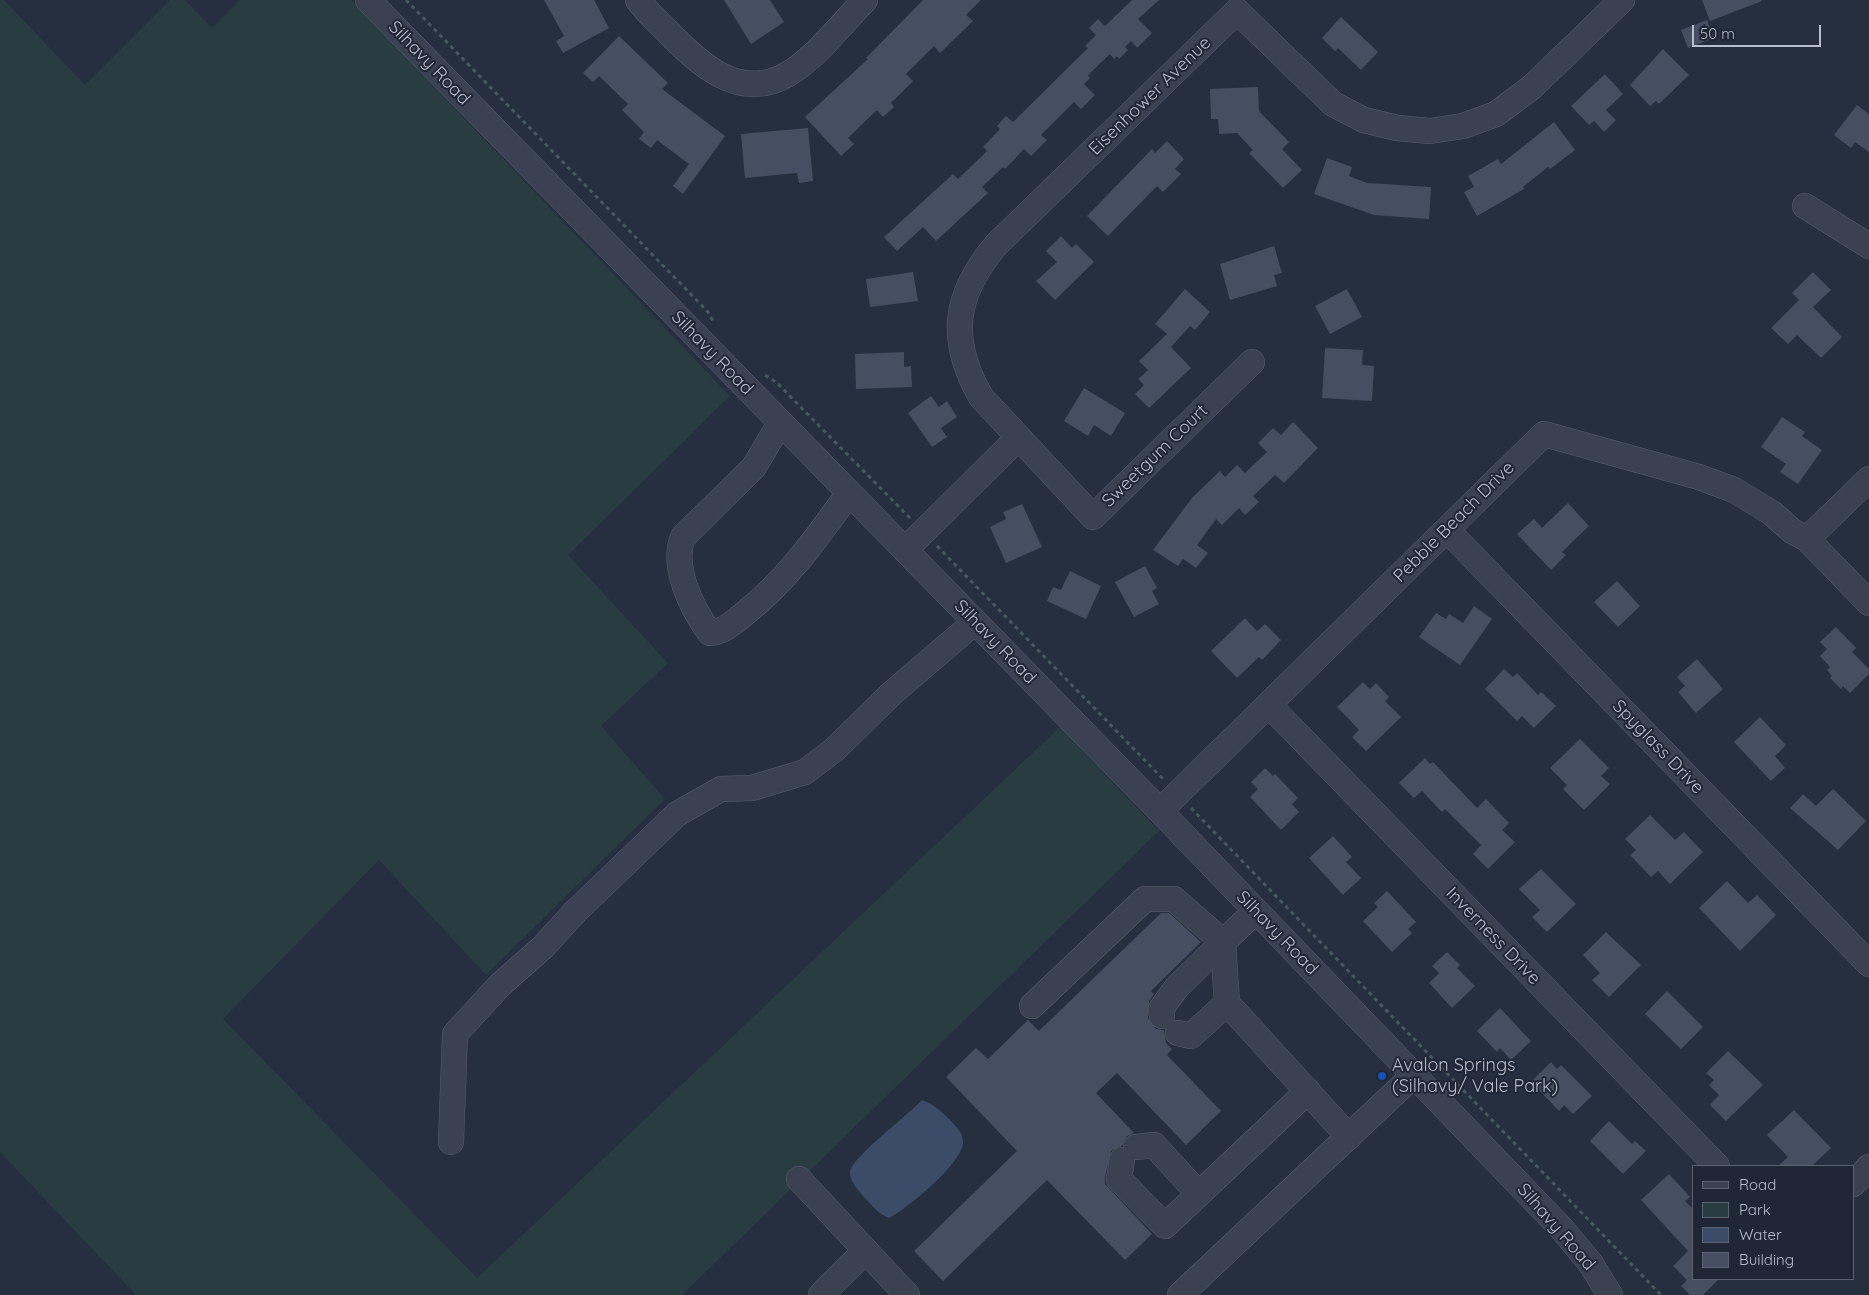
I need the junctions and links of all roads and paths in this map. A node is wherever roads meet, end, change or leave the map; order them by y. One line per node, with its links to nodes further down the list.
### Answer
1 (368, 0): 11 (street, Silhavy Road)
2 (406, 0): 8 (path)
3 (638, 0): 4 (street)
4 (865, 0)
5 (1622, 0): 12 (street, Eisenhower Avenue)
6 (1805, 206): 7 (street)
7 (1869, 246)
8 (719, 330)
9 (1252, 362): 12 (street, Sweetgum Court)
10 (761, 372): 16 (path)
11 (780, 423): 14 (street, Silhavy Road); 14 (street)
12 (1018, 438): 16 (street)
13 (1869, 479): 17 (street)
14 (850, 494): 18 (street, Silhavy Road)
15 (1447, 530): 17 (street, Pebble Beach Drive); 21 (street, Pebble Beach Drive); 25 (street, Spyglass Drive)
16 (923, 532): 18 (street); 22 (path)
17 (1807, 539): 19 (street)
18 (905, 550): 20 (street, Silhavy Road)
19 (1869, 603)
20 (975, 622): 22 (street, Silhavy Road); 31 (street)
21 (1269, 705): 22 (street, Pebble Beach Drive); 32 (street, Inverness Drive)
22 (1169, 803): 23 (street, Silhavy Road); 42 (path)
23 (1256, 911): 24 (street); 28 (street, Silhavy Road)
24 (1223, 942): 26 (street); 26 (street); 27 (street)
25 (1869, 964)
26 (1227, 1003): 29 (street)
27 (1032, 1006)
28 (1414, 1075): 30 (street); 41 (street, Silhavy Road)
29 (1308, 1091): 30 (street); 36 (street)
30 (1349, 1136): 40 (street)
31 (451, 1142)
32 (1716, 1165)
33 (1869, 1168): 35 (street)
34 (799, 1179): 37 (street)
35 (1854, 1183)
36 (1199, 1194): 36 (street)
37 (865, 1251): 38 (street); 39 (street)
38 (821, 1295)
39 (907, 1295)
40 (1180, 1295)
41 (1610, 1295)
42 (1661, 1295)

